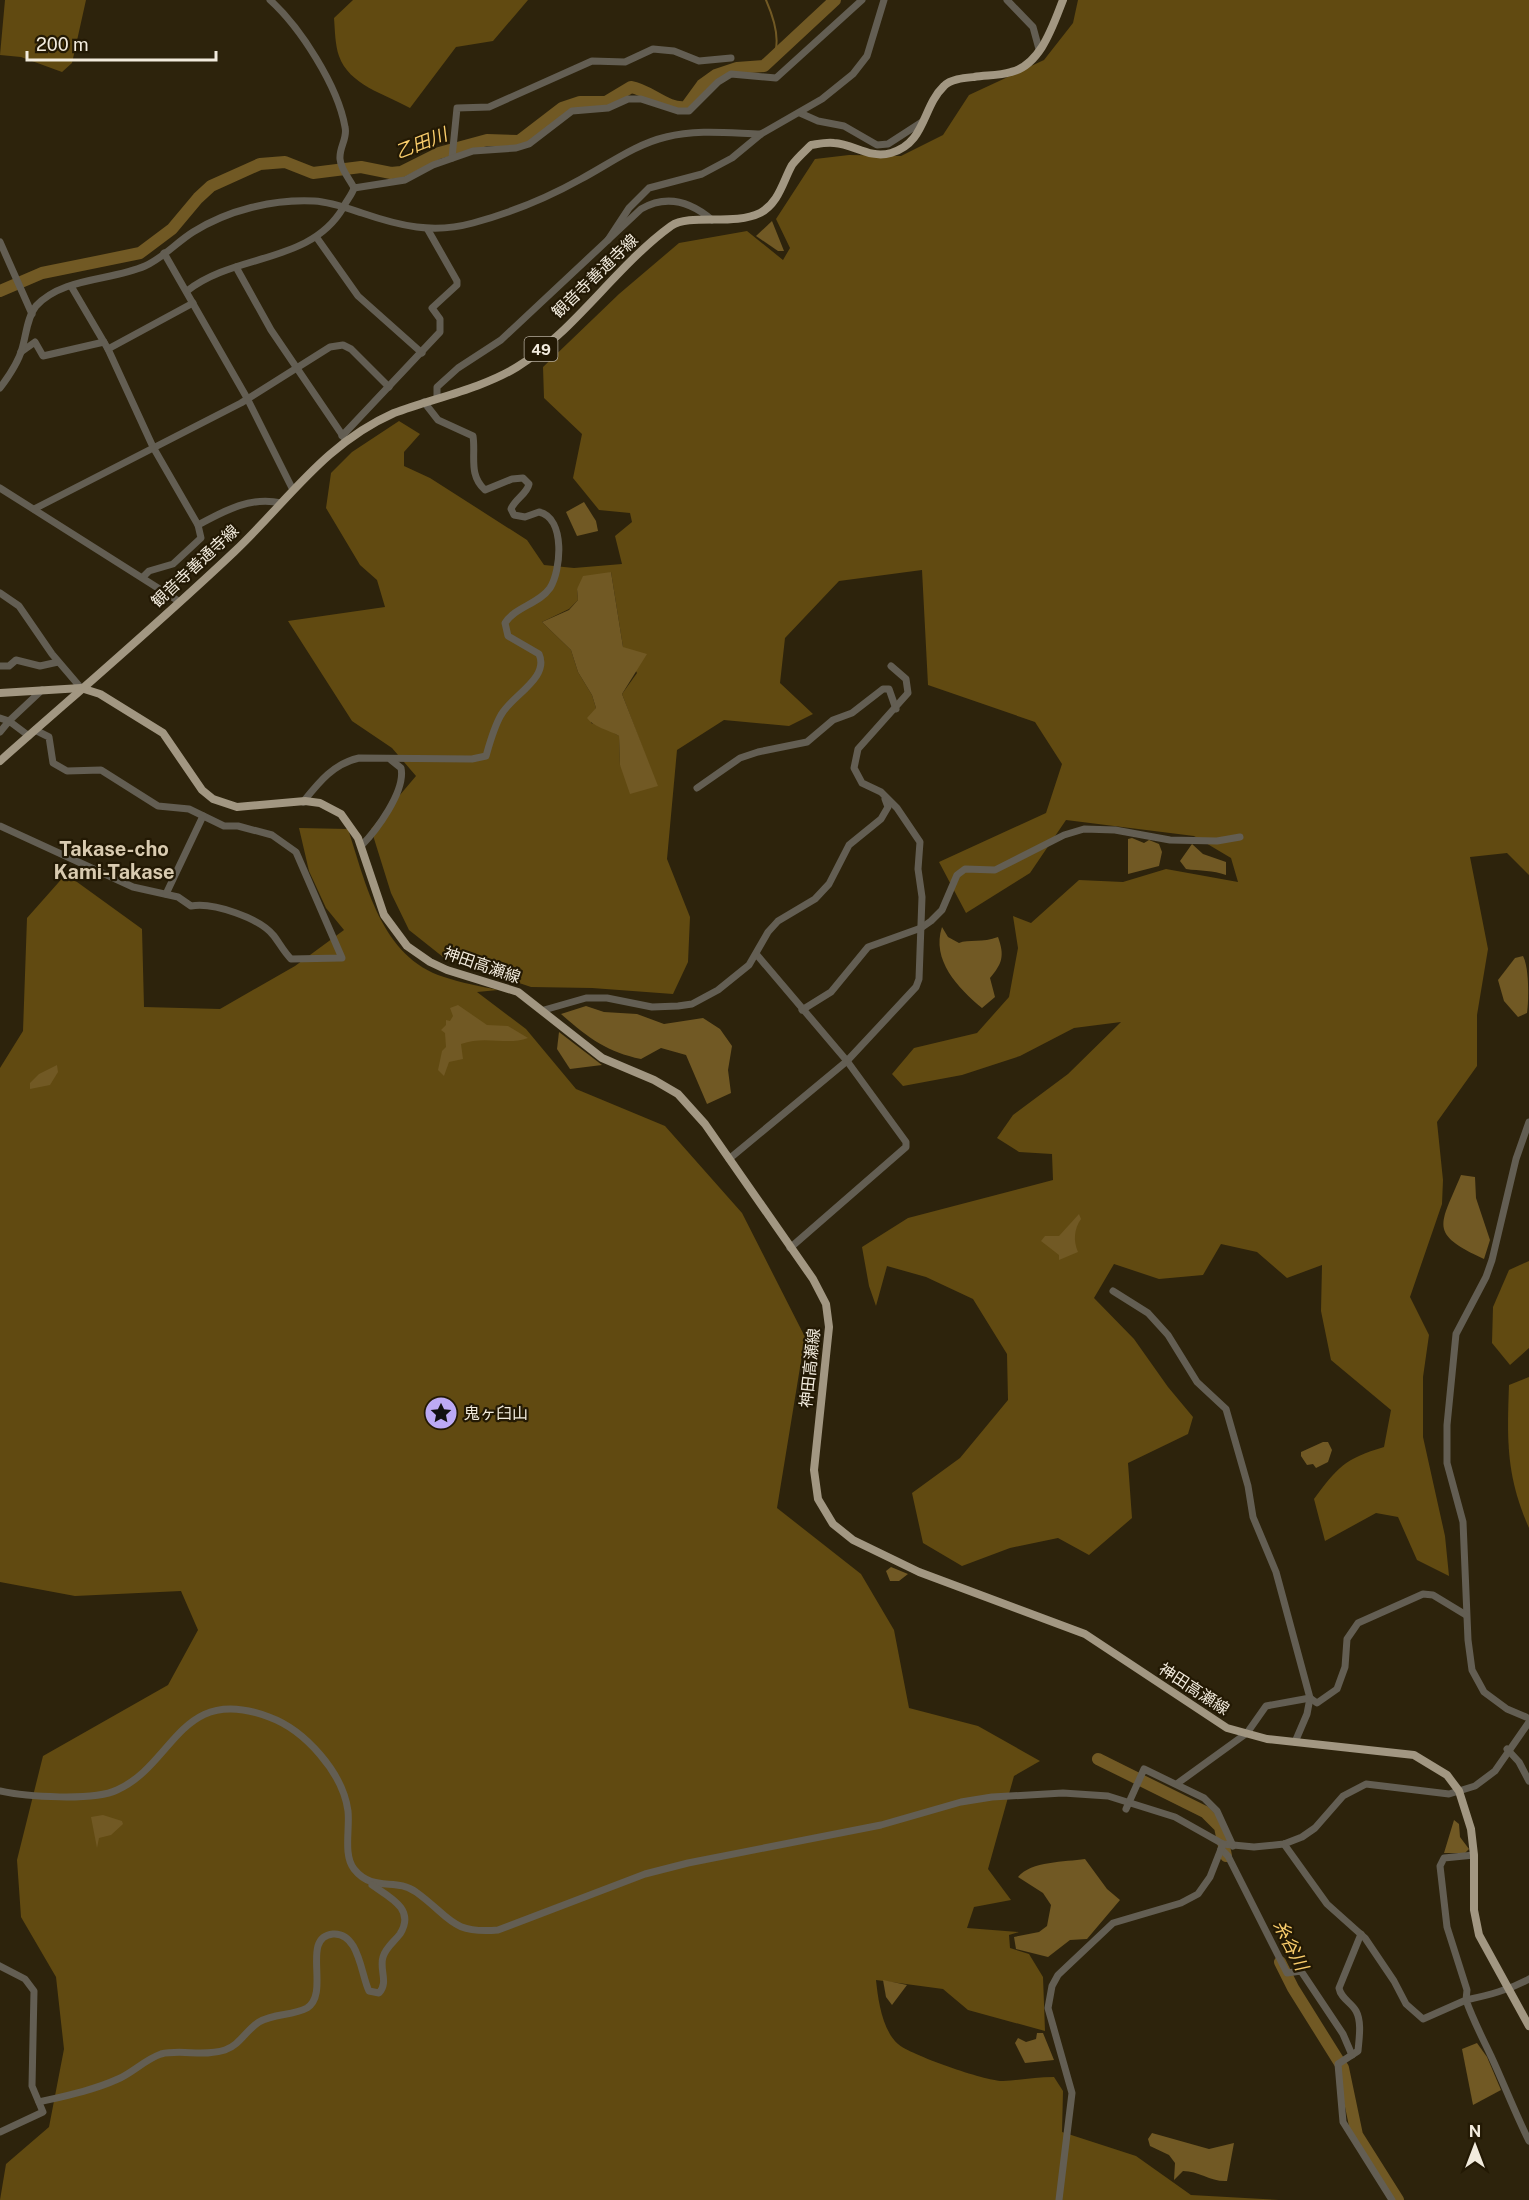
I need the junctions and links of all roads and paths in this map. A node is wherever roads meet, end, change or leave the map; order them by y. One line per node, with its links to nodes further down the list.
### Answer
1 (270, 0): 12 (street)
2 (862, 0): 11 (street)
3 (884, 0): 8 (street)
4 (1007, 0): 6 (street)
5 (1063, 0): 6 (main road, 観音寺善通寺線 / 49)
6 (1039, 49): 9 (main road, 観音寺善通寺線 / 49)
7 (731, 58): 11 (street)
8 (800, 113): 9 (street); 10 (street)
9 (926, 118): 14 (main road, 観音寺善通寺線 / 49)
10 (761, 134): 15 (street); 17 (street)
11 (452, 158): 12 (street)
12 (354, 188): 13 (street)
13 (343, 207): 15 (street); 16 (street); 19 (street)
14 (712, 220): 17 (street); 32 (main road, 観音寺善通寺線 / 49)
15 (428, 230): 27 (street)
16 (317, 238): 20 (street); 27 (street)
17 (608, 240): 32 (street)
18 (0, 242): 24 (street)
19 (164, 253): 21 (street); 22 (street)
20 (236, 267): 22 (street); 28 (street)
21 (71, 285): 24 (street); 25 (street)
22 (187, 291): 23 (street)
23 (193, 303): 25 (street); 31 (street)
24 (32, 314): 26 (street)
25 (106, 345): 26 (street); 35 (street)
26 (21, 352): 30 (street)
27 (422, 353): 29 (street)
28 (295, 368): 29 (street); 31 (street); 34 (street)
29 (389, 387): 34 (street)
30 (0, 388)
31 (247, 398): 35 (street); 37 (street)
32 (437, 398): 33 (main road, 観音寺善通寺線 / 49)
33 (424, 402): 34 (main road, 観音寺善通寺線 / 49); 55 (street)
34 (344, 438): 37 (main road, 観音寺善通寺線 / 49)
35 (153, 447): 39 (street); 40 (street)
36 (0, 488): 39 (street)
37 (292, 488): 38 (main road, 観音寺善通寺線 / 49)
38 (281, 503): 40 (street); 43 (main road, 観音寺善通寺線 / 49)
39 (34, 509): 41 (street)
40 (198, 525): 41 (street)
41 (143, 577): 43 (street)
42 (0, 592): 44 (street)
43 (180, 602): 47 (main road, 観音寺善通寺線 / 49)
44 (58, 662): 45 (street); 47 (street)
45 (0, 666)
46 (891, 666): 50 (street)
47 (81, 688): 48 (main road, 神田高瀬線); 54 (main road, 観音寺善通寺線 / 49); 59 (main road, 神田高瀬線)
48 (42, 690): 49 (main road, 神田高瀬線); 52 (street)
49 (0, 693)
50 (896, 709): 57 (street); 58 (street)
51 (0, 718): 52 (street)
52 (9, 721): 53 (street); 54 (street)
53 (0, 732)
54 (32, 733): 56 (main road, 観音寺善通寺線 / 49); 60 (street)
55 (389, 759): 59 (street); 63 (street)
56 (0, 761)
57 (697, 788)
58 (881, 792): 65 (street); 66 (street)
59 (303, 802): 63 (main road, 神田高瀬線)
60 (203, 816): 64 (street); 64 (street)
61 (0, 826): 64 (street)
62 (1240, 837): 65 (street)
63 (361, 846): 67 (main road, 神田高瀬線)
64 (166, 894)
65 (921, 928): 68 (street); 69 (street)
66 (757, 955): 67 (street); 68 (street)
67 (544, 1010): 71 (main road, 神田高瀬線)
68 (802, 1010): 69 (street)
69 (847, 1061): 71 (street); 72 (street)
70 (1529, 1122): 74 (street)
71 (729, 1159): 72 (main road, 神田高瀬線)
72 (790, 1248): 77 (main road, 神田高瀬線)
73 (1113, 1291): 75 (street)
74 (1466, 1615): 75 (street); 76 (street)
75 (1310, 1698): 77 (street); 78 (street)
76 (1527, 1719): 79 (street)
77 (1245, 1734): 78 (main road, 神田高瀬線); 81 (street)
78 (1295, 1742): 83 (main road, 神田高瀬線)
79 (1508, 1750): 80 (street); 83 (street)
80 (1529, 1780)
81 (1178, 1784): 84 (street); 87 (street)
82 (0, 1791): 89 (street)
83 (1459, 1791): 85 (street); 88 (main road, 神田高瀬線)
84 (1127, 1805): 86 (street); 89 (street)
85 (1284, 1844): 87 (street); 90 (street)
86 (1222, 1846): 87 (street); 96 (street); 100 (street)
87 (1233, 1846)
88 (1474, 1855): 93 (main road, 神田高瀬線); 94 (street)
89 (365, 1880): 97 (street)
90 (1361, 1934): 94 (street); 96 (street)
91 (0, 1966): 97 (street)
92 (1529, 1979): 93 (street)
93 (1508, 1990): 94 (street); 95 (main road, 神田高瀬線)
94 (1466, 2000): 99 (street)
95 (1529, 2026)
96 (1346, 2060): 101 (street)
97 (39, 2102): 98 (street)
98 (0, 2132)
99 (1529, 2141)
100 (1059, 2200)
101 (1392, 2200)

